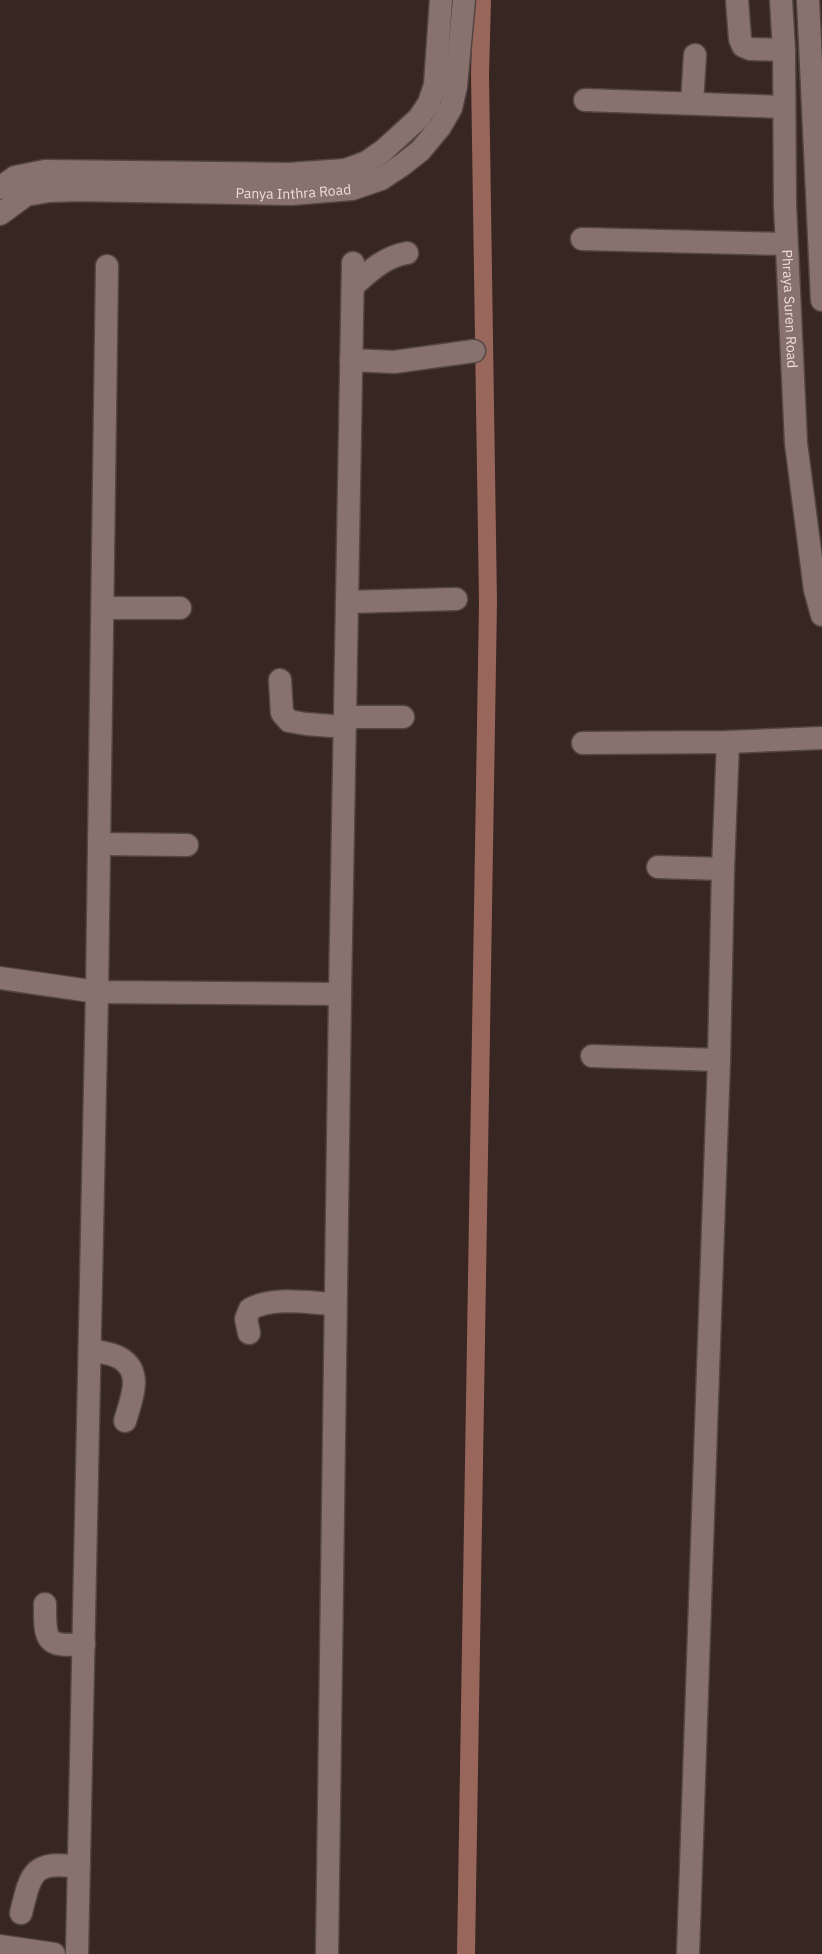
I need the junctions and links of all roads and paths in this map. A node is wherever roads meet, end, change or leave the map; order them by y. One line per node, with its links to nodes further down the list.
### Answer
1 (442, 0): 11 (street, Panya Inthra Road)
2 (464, 0): 12 (street, Panya Inthra Road)
3 (737, 0): 6 (street)
4 (780, 0): 6 (street, Phraya Suren Road)
5 (813, 2): 19 (street)
6 (784, 50): 10 (street, Phraya Suren Road)
7 (695, 55): 9 (street)
8 (585, 100): 9 (street)
9 (692, 103): 10 (street)
10 (784, 107): 14 (street, Phraya Suren Road)
11 (0, 188)
12 (0, 214)
13 (582, 239): 14 (street)
14 (786, 244): 26 (street, Phraya Suren Road)
15 (407, 253): 18 (street)
16 (353, 263): 18 (street)
17 (107, 266): 24 (street)
18 (353, 286): 21 (street)
19 (822, 300)
20 (474, 351): 21 (street)
21 (351, 360): 23 (street)
22 (456, 599): 23 (street)
23 (347, 602): 29 (street)
24 (103, 608): 25 (street); 33 (street)
25 (180, 608)
26 (822, 615)
27 (280, 680): 29 (street)
28 (403, 716): 29 (street)
29 (345, 722): 39 (street)
30 (822, 738): 31 (street)
31 (728, 742): 32 (street); 36 (street)
32 (583, 743)
33 (100, 844): 34 (street); 38 (street)
34 (187, 845)
35 (658, 867): 36 (street)
36 (723, 869): 41 (street)
37 (0, 978): 38 (street)
38 (97, 992): 39 (street); 44 (street)
39 (340, 994): 42 (street)
40 (592, 1056): 41 (street)
41 (719, 1060): 54 (street)
42 (335, 1304): 43 (street); 53 (street)
43 (249, 1333)
44 (90, 1350): 45 (street); 47 (street)
45 (125, 1421)
46 (45, 1604): 47 (street)
47 (84, 1644): 48 (street)
48 (79, 1867): 49 (street); 52 (street)
49 (21, 1913)
50 (0, 1946): 51 (street)
51 (54, 1954)
52 (77, 1954)
53 (327, 1954)
54 (688, 1954)

